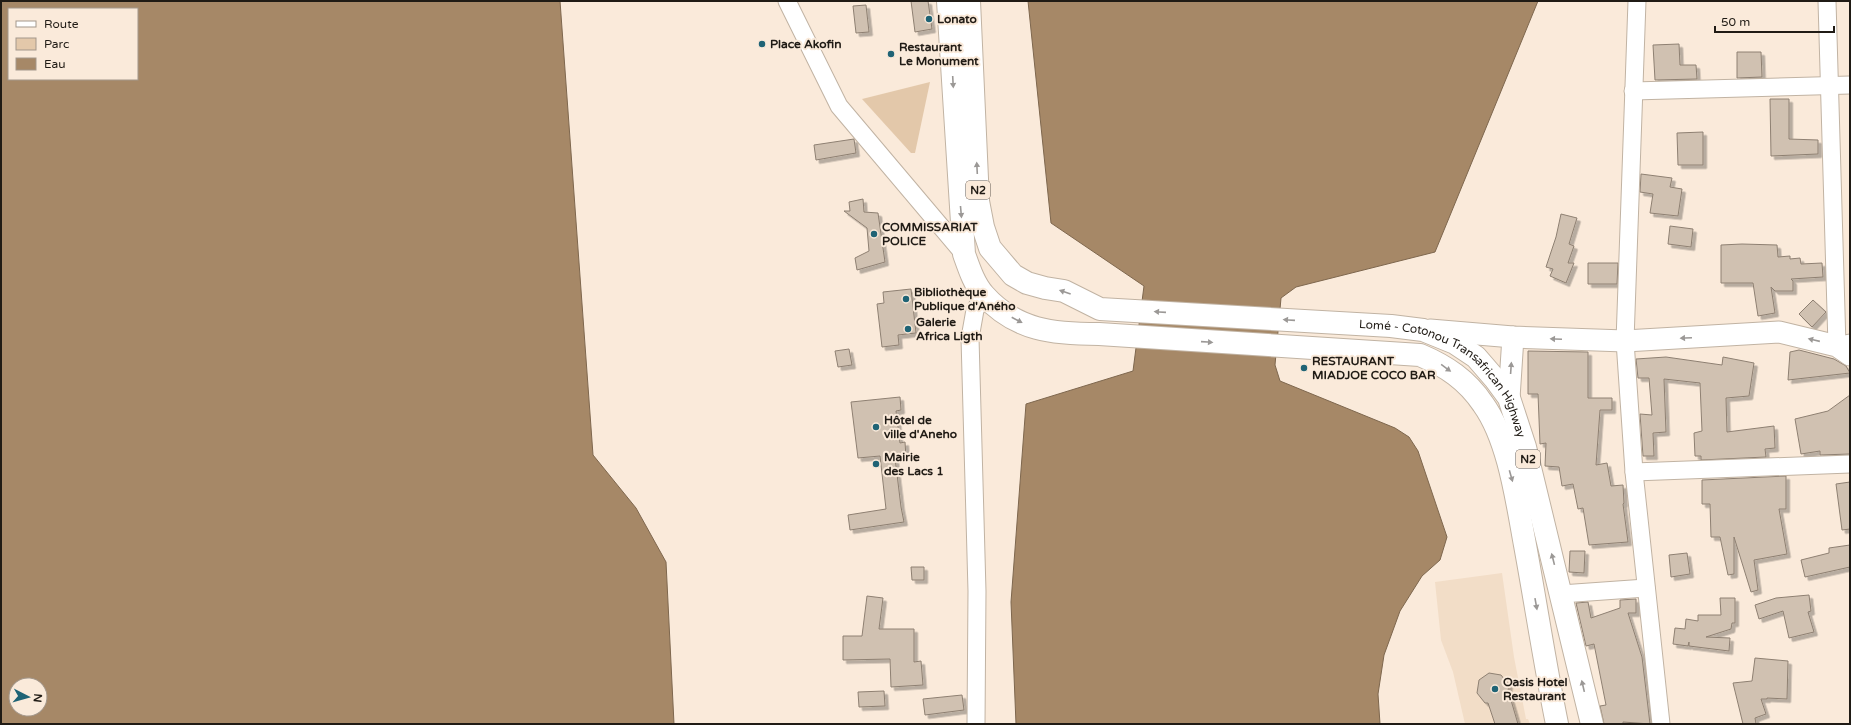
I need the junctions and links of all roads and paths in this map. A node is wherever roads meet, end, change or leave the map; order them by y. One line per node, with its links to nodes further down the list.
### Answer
1 (787, 1): 9 (street)
2 (948, 1): 9 (highway, N2, one-way to 9)
3 (969, 1): 11 (highway, Lomé - Cotonou Transafrican Highway / N2, one-way to 3)
4 (1637, 1): 8 (street)
5 (1827, 1): 7 (street)
6 (1850, 85): 7 (street)
7 (1829, 86): 8 (street); 14 (street)
8 (1633, 91): 13 (street)
9 (964, 254): 10 (highway, N2)
10 (984, 295): 20 (street); 21 (highway, N2, one-way to 21)
11 (1423, 330): 12 (street); 15 (highway, Lomé - Cotonou Transafrican Highway / N2)
12 (1514, 337): 13 (street, one-way to 12); 15 (street, one-way to 12)
13 (1625, 341): 14 (street, one-way to 13); 17 (street)
14 (1846, 348)
15 (1509, 398): 19 (highway, Lomé - Cotonou Transafrican Highway / N2, one-way to 15)
16 (1850, 464): 17 (street)
17 (1634, 472): 18 (street)
18 (1646, 588): 19 (street); 23 (street)
19 (1561, 594): 22 (highway, Lomé - Cotonou Transafrican Highway / N2, one-way to 19)
20 (976, 724)
21 (1557, 724)
22 (1592, 724)
23 (1661, 724)

